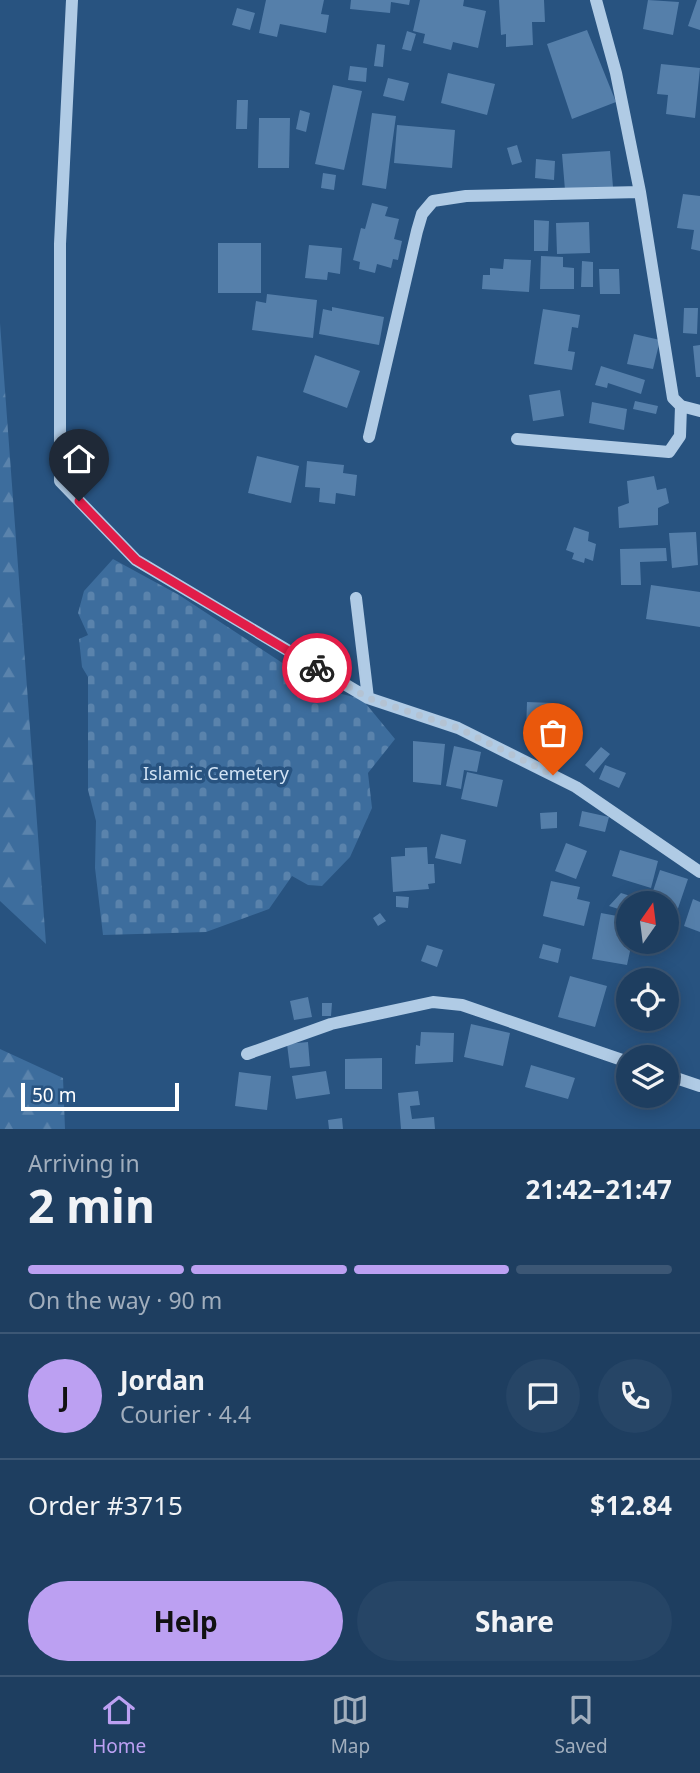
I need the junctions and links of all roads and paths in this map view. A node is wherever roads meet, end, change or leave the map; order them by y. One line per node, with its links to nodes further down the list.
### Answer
1 (72, 0): 9 (street)
2 (596, 0): 3 (street)
3 (640, 192): 4 (street); 6 (street)
4 (681, 406): 5 (street); 7 (street)
5 (700, 411)
6 (369, 437)
7 (517, 439)
8 (356, 598): 9 (street)
9 (368, 698): 10 (street)
10 (700, 873)
11 (247, 1054): 12 (street)
12 (616, 1058)
13 (679, 1079): 14 (street)
14 (700, 1086)

